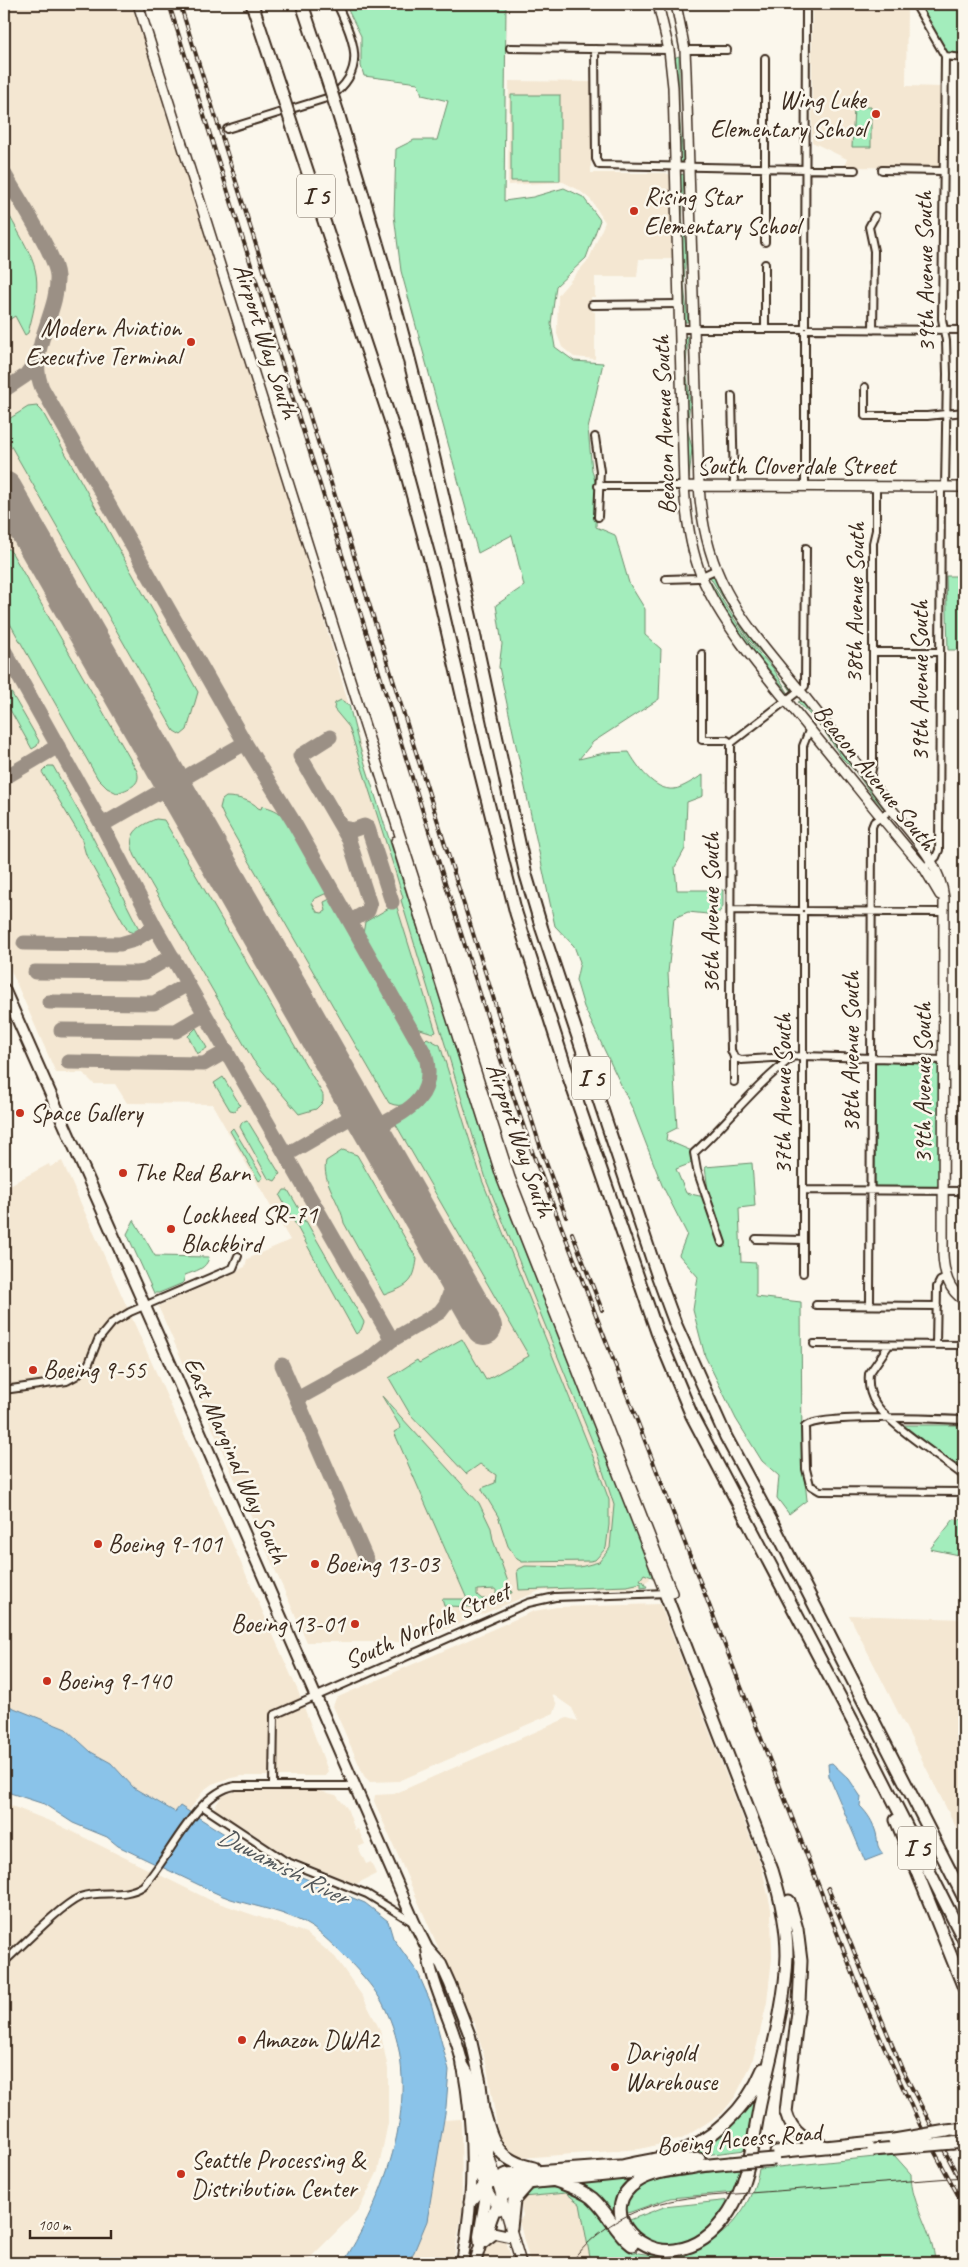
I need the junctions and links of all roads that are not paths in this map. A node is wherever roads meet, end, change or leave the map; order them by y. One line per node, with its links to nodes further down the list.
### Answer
1 (138, 4): 103 (main road, Airport Way South)
2 (252, 4): 105 (highway, I 5, bridge)
3 (302, 4): 109 (highway, I 5, bridge)
4 (337, 4): 17 (street)
5 (658, 4): 11 (main road, Beacon Avenue South)
6 (676, 4): 12 (main road, Beacon Avenue South)
7 (806, 4): 21 (street)
8 (914, 4): 14 (street)
9 (510, 48): 10 (street)
10 (595, 49): 11 (street); 18 (street)
11 (668, 50): 18 (main road, Beacon Avenue South)
12 (685, 50): 13 (street); 19 (main road, Beacon Avenue South)
13 (727, 50)
14 (945, 56): 16 (street); 24 (street, 39th Avenue South)
15 (765, 58): 20 (street)
16 (964, 58)
17 (226, 129)
18 (675, 166): 19 (street); 28 (main road, Beacon Avenue South)
19 (690, 167): 20 (street); 32 (main road, Beacon Avenue South)
20 (764, 168): 21 (street); 26 (street)
21 (804, 169): 22 (street); 33 (street)
22 (855, 170)
23 (882, 170): 24 (street)
24 (943, 171): 35 (street, 39th Avenue South)
25 (875, 216): 34 (street)
26 (764, 242)
27 (765, 264): 30 (street)
28 (678, 304): 29 (street); 31 (main road, Beacon Avenue South)
29 (592, 305)
30 (765, 328): 32 (street); 33 (street)
31 (679, 329): 32 (street); 43 (main road, Beacon Avenue South)
32 (695, 329): 44 (main road, Beacon Avenue South)
33 (805, 329): 34 (street); 46 (street)
34 (874, 330): 35 (street)
35 (944, 330): 36 (street); 40 (street, 39th Avenue South)
36 (964, 330)
37 (865, 387): 40 (street)
38 (732, 396): 45 (street)
39 (964, 412): 40 (street)
40 (946, 413): 48 (street, 39th Avenue South)
41 (595, 437): 42 (street)
42 (598, 486): 43 (street, South Cloverdale Street); 50 (street)
43 (684, 486): 44 (main road, South Cloverdale Street); 53 (main road, Beacon Avenue South)
44 (699, 486): 45 (main road, South Cloverdale Street); 52 (main road, Beacon Avenue South)
45 (734, 486): 46 (main road, South Cloverdale Street)
46 (805, 486): 47 (main road, South Cloverdale Street)
47 (876, 487): 48 (main road, South Cloverdale Street); 55 (street, 38th Avenue South)
48 (943, 487): 49 (main road, South Cloverdale Street); 56 (street, 39th Avenue South)
49 (964, 487)
50 (598, 517)
51 (806, 548): 58 (street)
52 (715, 570): 53 (street); 58 (main road, Beacon Avenue South)
53 (702, 576): 54 (street); 59 (main road, Beacon Avenue South)
54 (666, 579)
55 (874, 652): 56 (street); 62 (street, 38th Avenue South)
56 (940, 652): 65 (street, 39th Avenue South)
57 (702, 654): 61 (street)
58 (800, 691): 59 (street); 62 (main road, Beacon Avenue South)
59 (787, 702): 60 (main road, Beacon Avenue South); 61 (street)
60 (810, 728): 64 (main road, Beacon Avenue South); 69 (street, 37th Avenue South)
61 (731, 743): 68 (street, 36th Avenue South)
62 (870, 779): 63 (main road, Beacon Avenue South)
63 (892, 808): 64 (street); 65 (main road, Beacon Avenue South)
64 (880, 817): 66 (main road, Beacon Avenue South); 70 (street, 38th Avenue South)
65 (932, 861): 66 (street); 67 (main road, Beacon Avenue South)
66 (924, 868): 67 (main road, Beacon Avenue South)
67 (943, 899): 71 (main road, 39th Avenue South)
68 (731, 910): 69 (street); 75 (street, 36th Avenue South)
69 (803, 911): 70 (street); 74 (street, 37th Avenue South)
70 (872, 911): 71 (street); 76 (street, 38th Avenue South)
71 (943, 912): 77 (main road, 39th Avenue South)
72 (4, 989): 92 (main road, East Marginal Way South)
73 (794, 1056): 74 (street); 75 (street); 85 (street)
74 (804, 1056): 76 (street); 79 (street, 37th Avenue South)
75 (734, 1057): 78 (street, 36th Avenue South)
76 (871, 1058): 77 (street); 81 (street, 38th Avenue South)
77 (944, 1060): 80 (main road, 39th Avenue South)
78 (734, 1082)
79 (803, 1190): 81 (street); 84 (street, 37th Avenue South)
80 (943, 1190): 81 (street); 82 (street); 88 (main road, 39th Avenue South)
81 (871, 1191): 91 (street, 38th Avenue South)
82 (964, 1191)
83 (756, 1239): 84 (street)
84 (803, 1240): 87 (street, 37th Avenue South)
85 (722, 1243)
86 (238, 1256): 92 (street)
87 (803, 1273)
88 (946, 1278): 89 (main road); 93 (street)
89 (964, 1300)
90 (816, 1304): 91 (street)
91 (870, 1305): 93 (street)
92 (145, 1306): 98 (street); 104 (main road, East Marginal Way South)
93 (937, 1306): 96 (street)
94 (814, 1344): 95 (street)
95 (889, 1345): 96 (street); 99 (street)
96 (936, 1345): 97 (street)
97 (964, 1345)
98 (4, 1390)
99 (890, 1419): 100 (street); 101 (street); 102 (street)
100 (964, 1420)
101 (964, 1476)
102 (964, 1492)
103 (669, 1593): 104 (street, South Norfolk Street); 110 (highway); 116 (highway)
104 (316, 1697): 106 (street, South Norfolk Street); 107 (main road, East Marginal Way South)
105 (871, 1756): 112 (highway, I 5); 115 (highway)
106 (273, 1785): 107 (street); 108 (street)
107 (354, 1786): 111 (main road, East Marginal Way South)
108 (202, 1806): 111 (street); 114 (street)
109 (964, 1898)
110 (791, 1911): 123 (highway); 130 (highway)
111 (415, 1924): 113 (main road, East Marginal Way South)
112 (964, 1940)
113 (427, 1948): 117 (main road, East Marginal Way South); 118 (main road, East Marginal Way South)
114 (4, 1962)
115 (964, 1988)
116 (774, 2036): 127 (highway); 128 (highway)
117 (463, 2066): 124 (main road, East Marginal Way South); 131 (highway)
118 (484, 2112): 129 (highway); 131 (main road, East Marginal Way South)
119 (964, 2129): 121 (highway)
120 (964, 2135): 121 (highway, Boeing Access Road)
121 (954, 2138): 122 (highway, Boeing Access Road, bridge); 122 (highway, Boeing Access Road, bridge)
122 (871, 2146): 123 (highway, Boeing Access Road); 125 (highway, Boeing Access Road)
123 (826, 2147): 125 (highway, Boeing Access Road)
124 (472, 2152): 131 (main road); 134 (main road, East Marginal Way South)
125 (775, 2156): 126 (highway, Boeing Access Road)
126 (730, 2160): 127 (highway, Boeing Access Road); 128 (highway, Boeing Access Road)
127 (622, 2166): 129 (highway, Boeing Access Road)
128 (695, 2167): 130 (highway, Boeing Access Road)
129 (543, 2170): 131 (highway)
130 (553, 2180): 132 (highway, Boeing Access Road)
131 (490, 2182): 132 (highway, Boeing Access Road); 133 (main road); 134 (highway); 136 (main road, East Marginal Way South)
132 (523, 2184): 133 (highway); 135 (highway)
133 (499, 2200): 135 (main road); 136 (highway)
134 (470, 2202): 137 (main road, East Marginal Way South)
135 (510, 2232): 136 (main road); 139 (main road)
136 (482, 2244): 138 (main road, East Marginal Way South)
137 (462, 2263)
138 (474, 2263)
139 (521, 2263)

